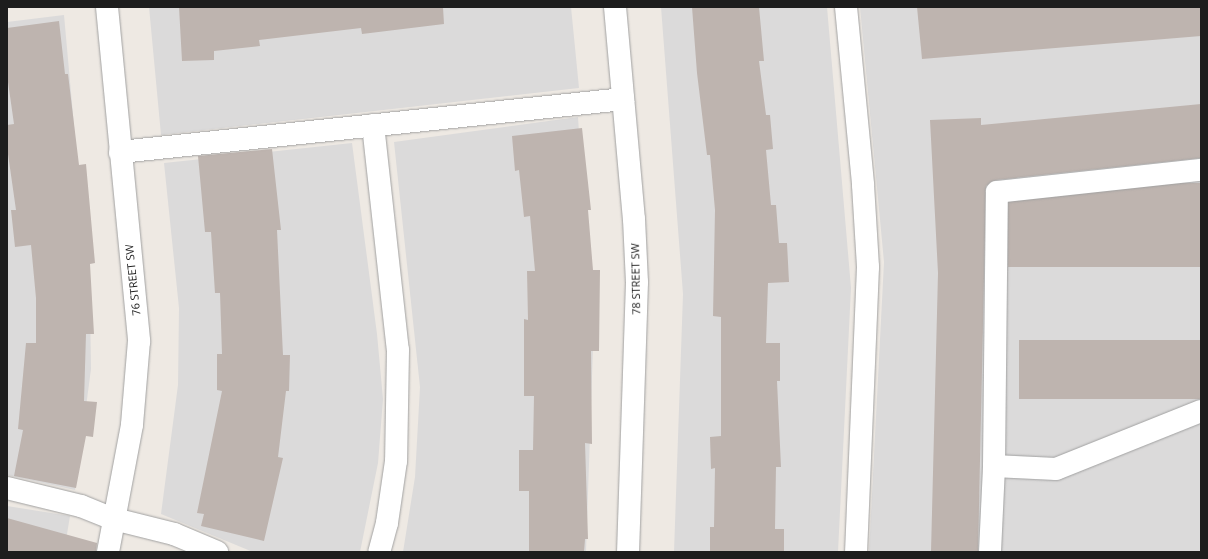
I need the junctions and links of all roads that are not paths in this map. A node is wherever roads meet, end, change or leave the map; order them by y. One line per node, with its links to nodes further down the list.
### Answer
1 (107, 7): 6 (street, 76 STREET SW)
2 (615, 7): 4 (street, 78 STREET SW)
3 (846, 7): 16 (street)
4 (624, 99): 5 (street); 15 (street, 78 STREET SW)
5 (373, 125): 6 (street); 14 (street)
6 (120, 152): 11 (street, 76 STREET SW)
7 (1201, 170): 9 (street)
8 (1201, 411): 9 (street)
9 (994, 466): 17 (street)
10 (7, 488): 11 (street)
11 (114, 519): 12 (street, 76 STREET SW); 13 (street)
12 (108, 552)
13 (217, 552)
14 (379, 552)
15 (628, 552)
16 (856, 552)
17 (990, 552)

